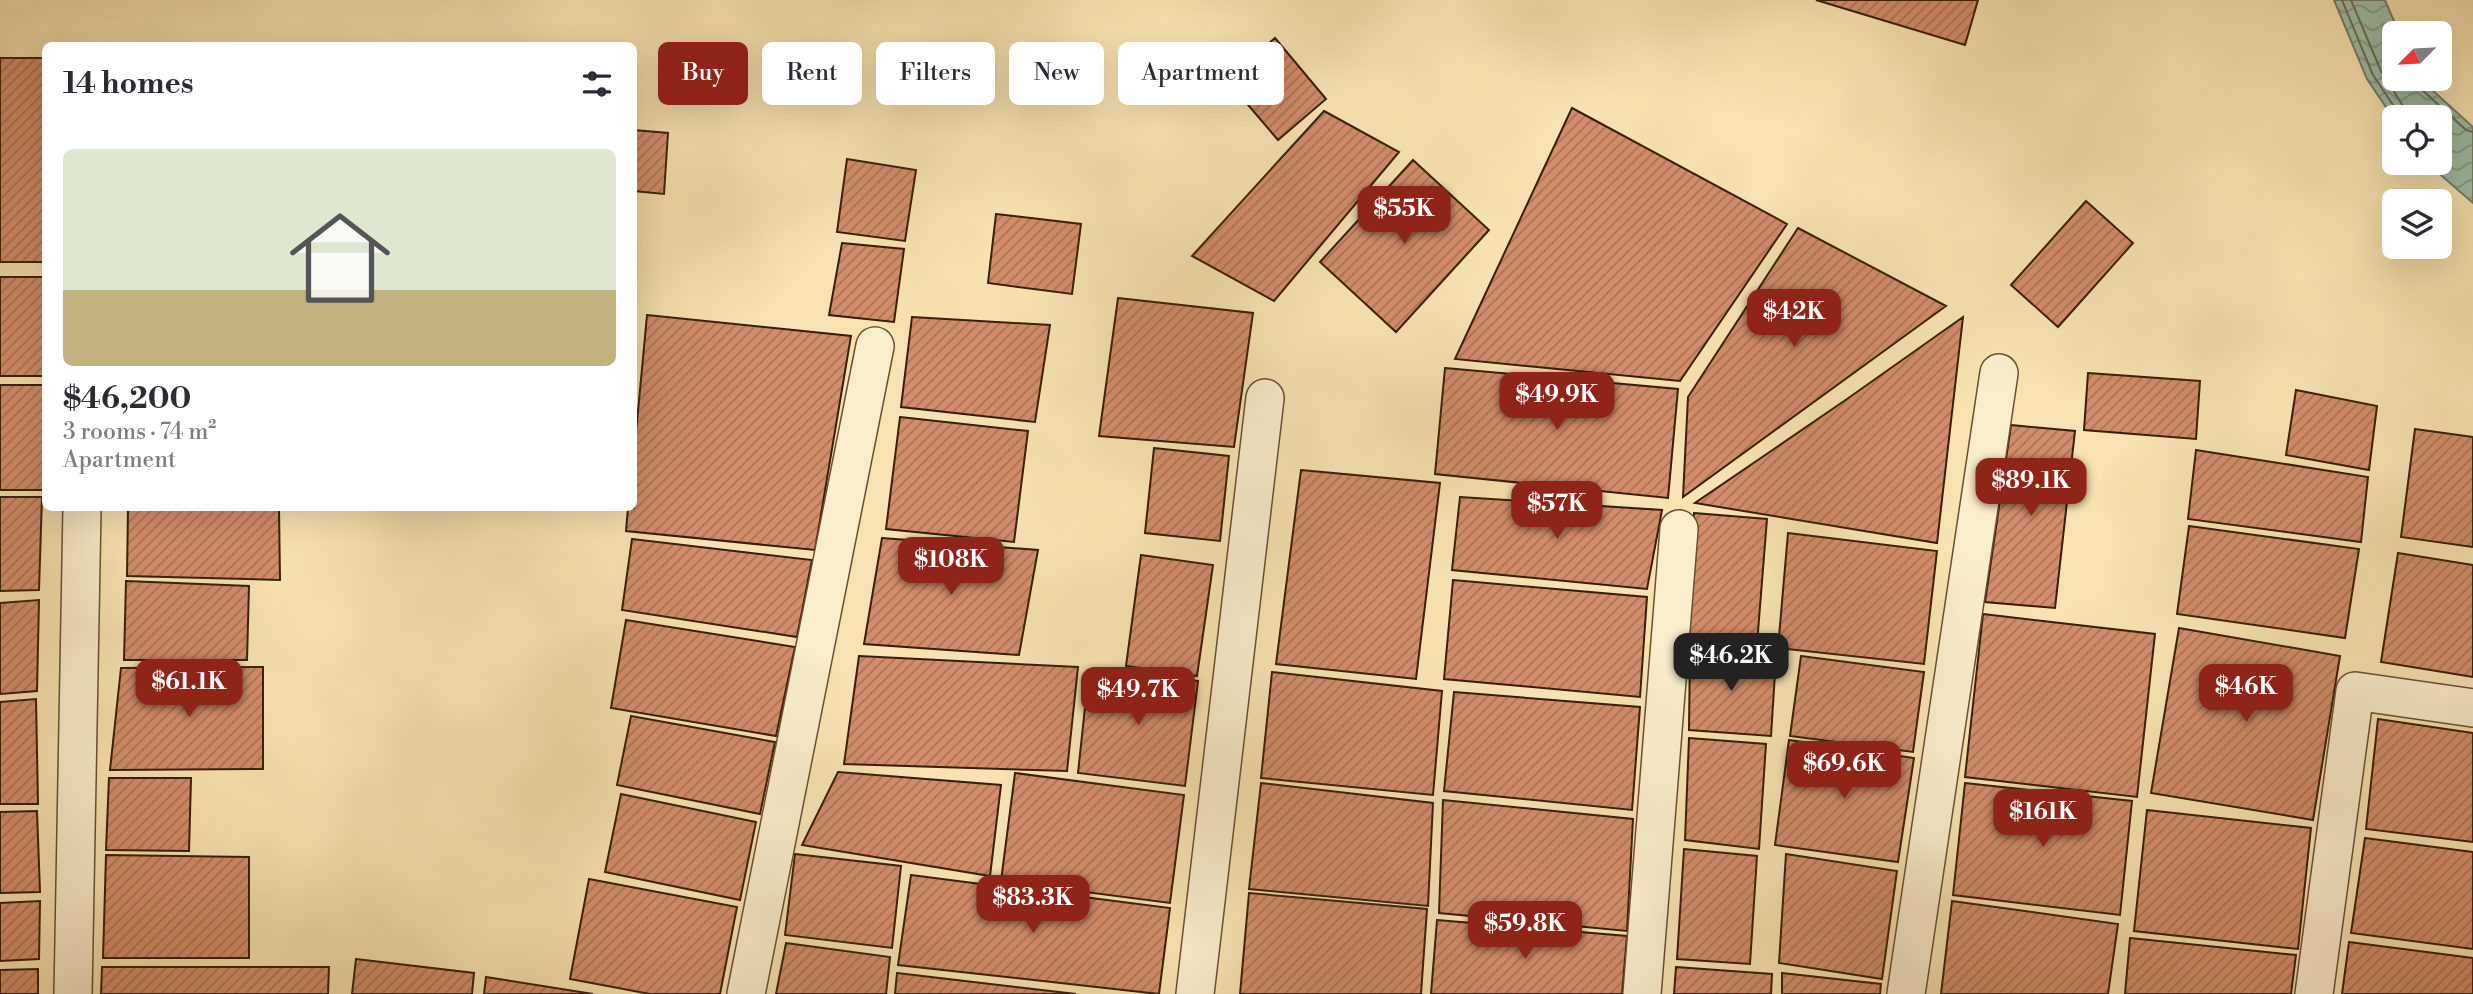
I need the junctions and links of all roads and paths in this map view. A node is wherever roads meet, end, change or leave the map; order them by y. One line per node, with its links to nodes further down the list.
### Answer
1 (875, 346): 8 (street)
2 (1999, 373): 11 (street)
3 (1265, 398): 9 (street)
4 (82, 511): 7 (street)
5 (1679, 529): 10 (street)
6 (2473, 708): 12 (street)
7 (73, 994)
8 (746, 994)
9 (1195, 994)
10 (1642, 994)
11 (1906, 994)
12 (2314, 994)

